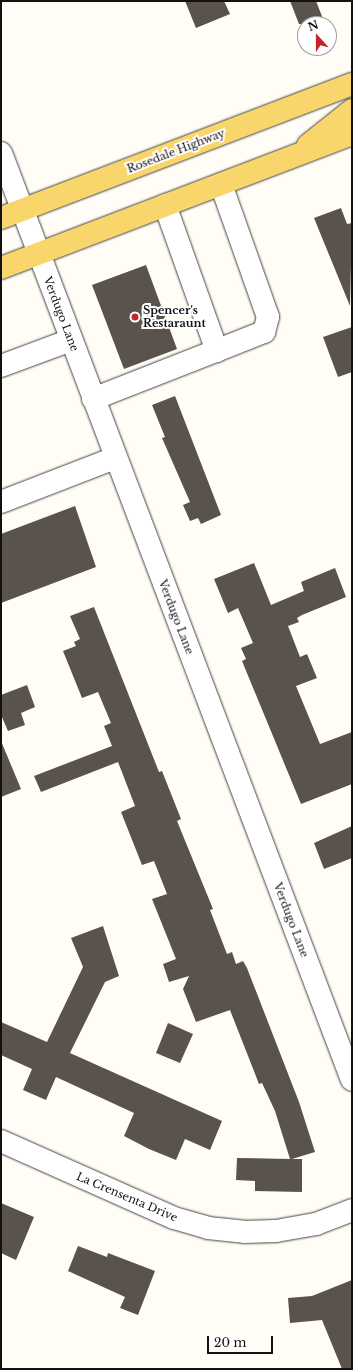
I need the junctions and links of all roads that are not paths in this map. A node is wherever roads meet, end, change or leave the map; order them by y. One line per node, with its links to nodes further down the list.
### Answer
1 (352, 84): 8 (main road, Rosedale Highway)
2 (352, 110): 5 (main road)
3 (352, 134): 5 (main road)
4 (1, 154): 8 (street, Verdugo Lane)
5 (297, 155): 6 (main road)
6 (221, 184): 7 (main road); 13 (street)
7 (165, 205): 10 (main road); 13 (street)
8 (22, 210): 9 (main road, Rosedale Highway); 10 (street, Verdugo Lane)
9 (1, 218)
10 (38, 254): 11 (main road); 12 (street, Verdugo Lane)
11 (1, 268)
12 (71, 340): 14 (street); 15 (street, Verdugo Lane)
13 (217, 350): 15 (street)
14 (1, 366)
15 (93, 399): 16 (street, Verdugo Lane)
16 (115, 458): 17 (street); 18 (street, Verdugo Lane)
17 (1, 502)
18 (348, 1055): 19 (street, Verdugo Lane)
19 (352, 1080)
20 (1, 1141): 21 (street, La Crensenta Drive)
21 (352, 1210)

